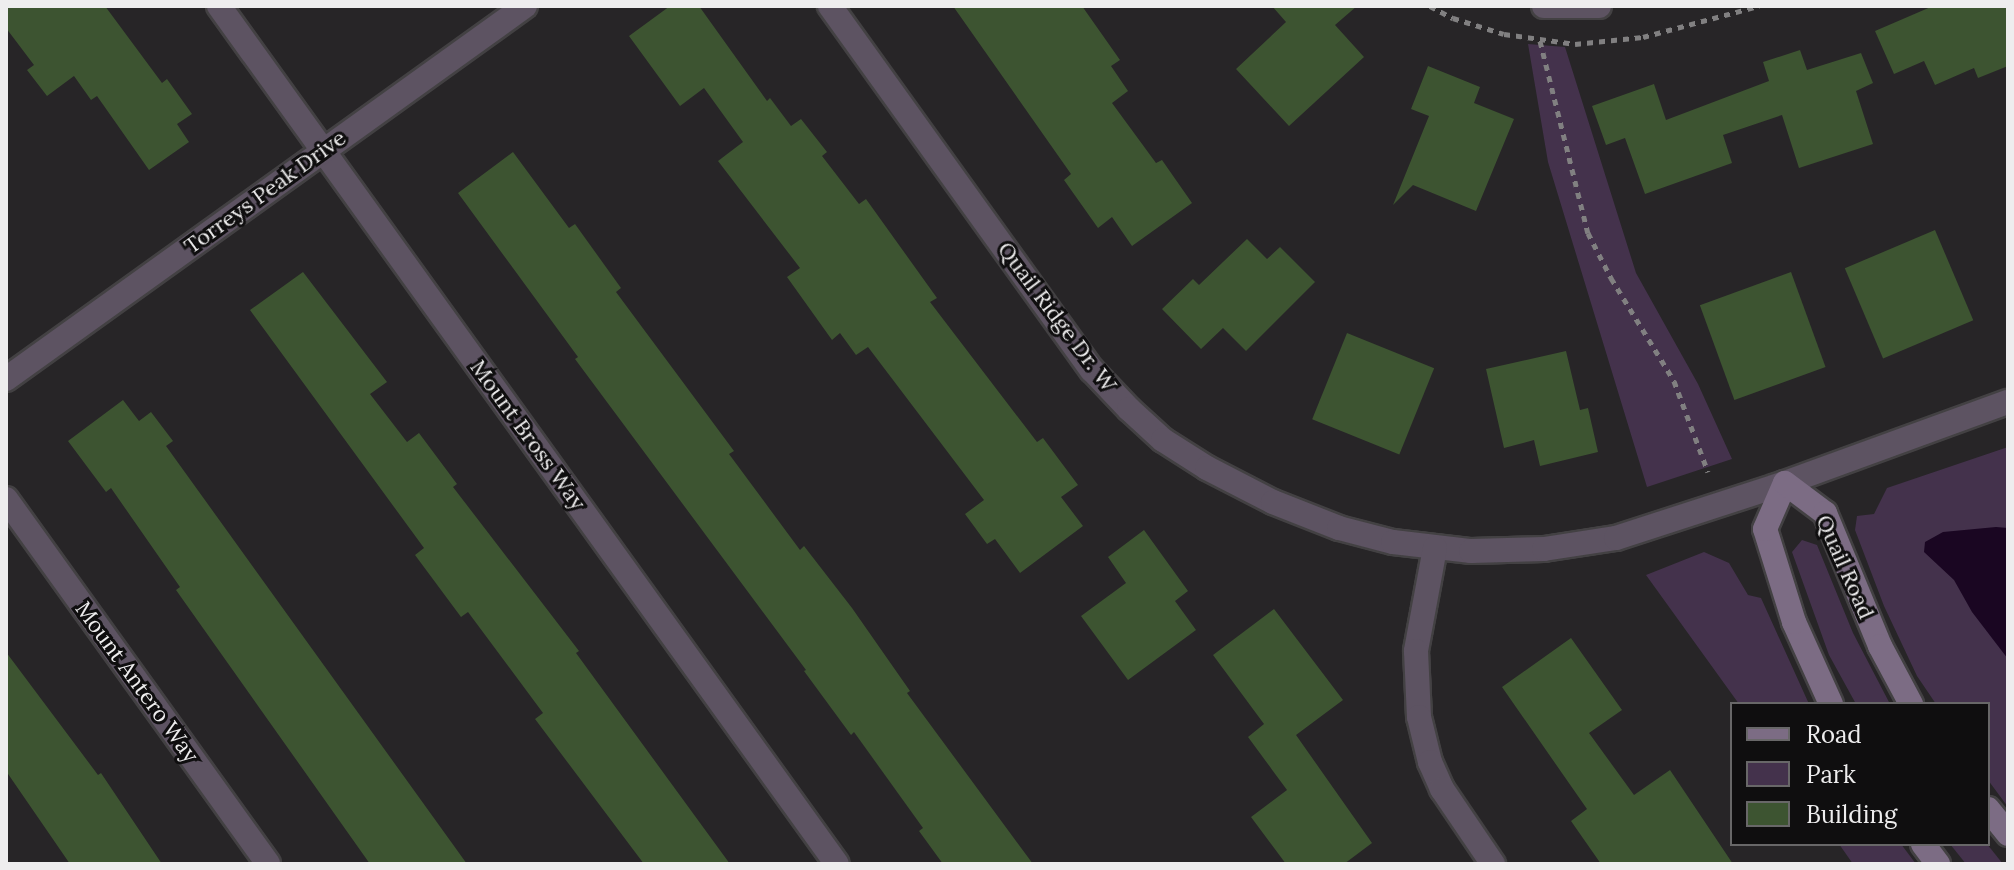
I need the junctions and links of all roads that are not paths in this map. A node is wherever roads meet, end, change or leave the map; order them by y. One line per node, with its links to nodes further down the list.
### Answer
1 (219, 6): 6 (street, Mount Bross Way)
2 (525, 6): 6 (street, Torreys Peak Drive)
3 (830, 6): 11 (street, Quail Ridge Dr. W)
4 (1544, 6): 5 (street)
5 (1599, 6)
6 (323, 150): 7 (street, Torreys Peak Drive); 18 (street, Mount Bross Way)
7 (6, 379)
8 (2008, 402): 9 (street, Quail Ridge Dr. W)
9 (1785, 483): 11 (street, Quail Ridge Dr. W); 12 (street); 13 (street, Quail Road)
10 (6, 499): 17 (street, Mount Antero Way)
11 (1435, 548): 19 (street)
12 (1830, 702)
13 (1910, 702)
14 (1990, 812): 15 (street)
15 (2008, 834)
16 (1924, 846): 20 (street)
17 (268, 864)
18 (837, 864)
19 (1493, 864)
20 (1938, 864)

